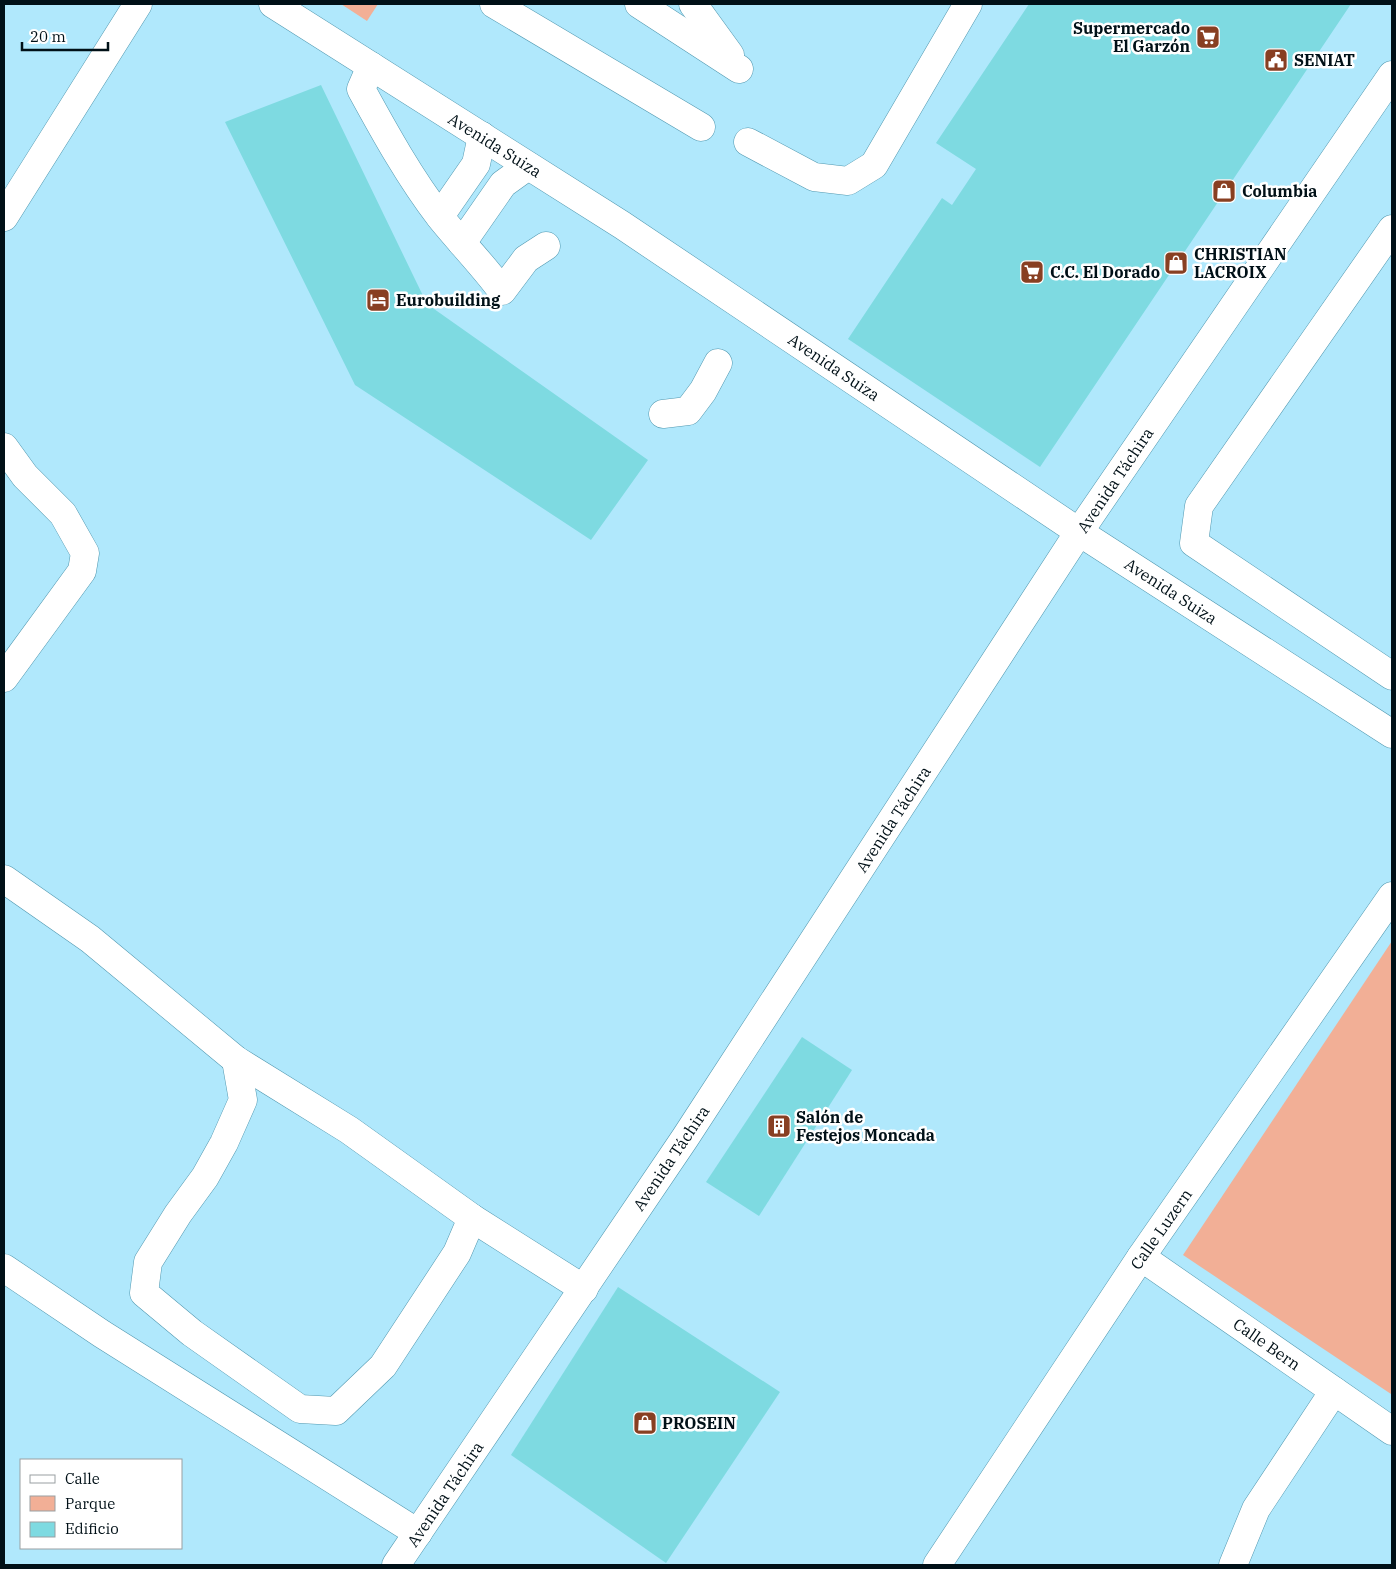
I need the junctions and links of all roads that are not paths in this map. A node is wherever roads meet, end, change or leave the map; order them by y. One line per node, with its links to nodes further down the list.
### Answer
1 (138, 4): 14 (street)
2 (273, 4): 7 (street, Avenida Suiza)
3 (494, 4): 9 (street)
4 (639, 4): 5 (street)
5 (693, 4)
6 (968, 4): 11 (street)
7 (371, 66): 10 (street, Avenida Suiza); 13 (street)
8 (1392, 75): 21 (street, Avenida Táchira)
9 (701, 127)
10 (482, 136): 12 (street, Avenida Suiza); 13 (street)
11 (748, 142)
12 (528, 166): 16 (street); 21 (street, Avenida Suiza)
13 (440, 216): 16 (street)
14 (4, 217)
15 (1392, 229): 22 (street)
16 (462, 243): 17 (street)
17 (546, 246)
18 (718, 363): 19 (street)
19 (663, 414)
20 (4, 447): 23 (street)
21 (1080, 532): 24 (street, Avenida Suiza); 31 (street, Avenida Táchira)
22 (1392, 676)
23 (4, 678)
24 (1392, 734)
25 (4, 879): 27 (street)
26 (1392, 896): 29 (street, Calle Luzern)
27 (236, 1060): 28 (street); 28 (street)
28 (472, 1218): 31 (street)
29 (1142, 1257): 32 (street, Calle Bern); 36 (street, Calle Luzern)
30 (4, 1268): 34 (street)
31 (584, 1289): 34 (street, Avenida Táchira)
32 (1334, 1391): 33 (street, Calle Bern); 37 (street)
33 (1392, 1431)
34 (418, 1532): 35 (street, Avenida Táchira)
35 (396, 1565)
36 (937, 1565)
37 (1233, 1565)

